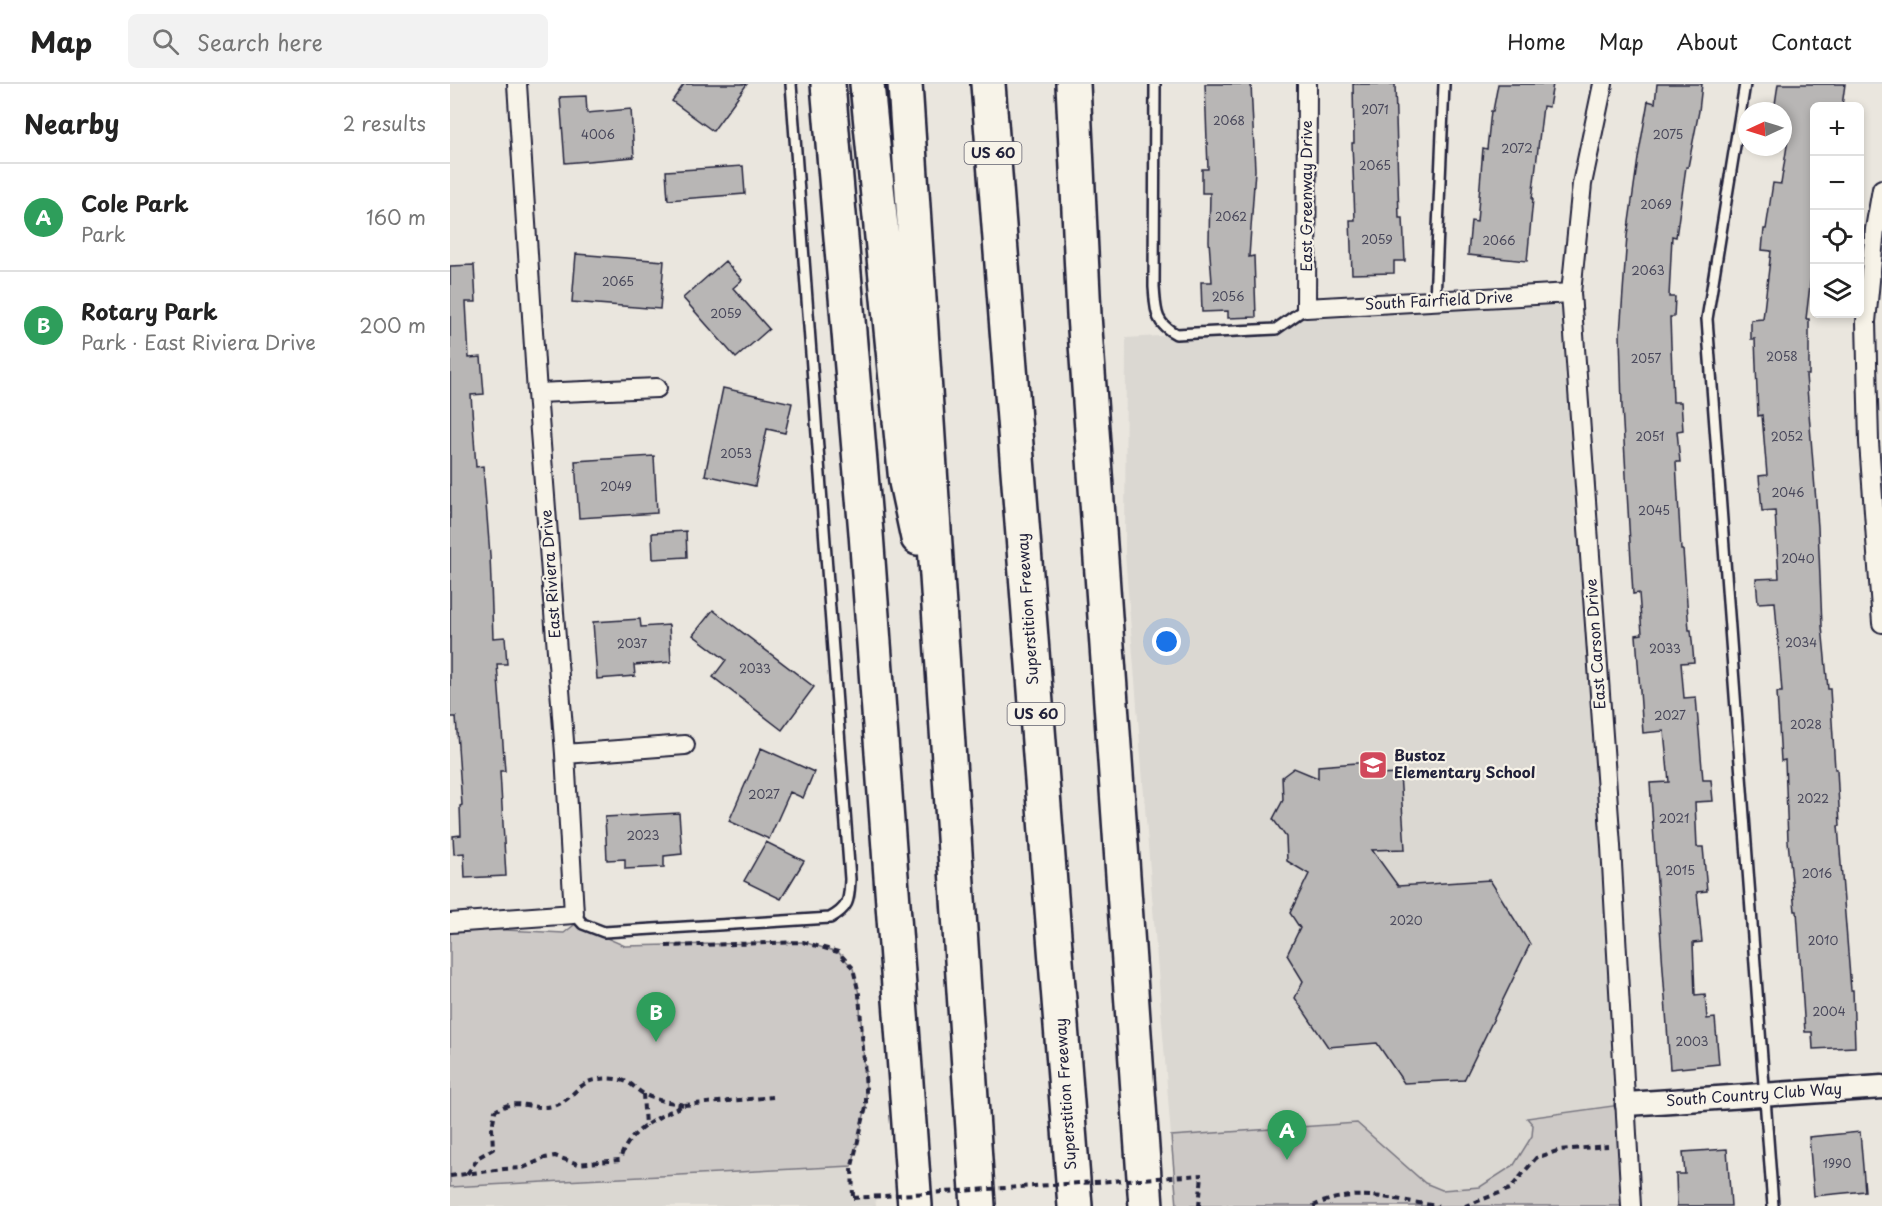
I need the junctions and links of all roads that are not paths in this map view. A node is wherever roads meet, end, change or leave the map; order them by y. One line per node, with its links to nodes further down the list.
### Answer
1 (517, 84): 21 (street, East Riviera Drive)
2 (791, 84): 28 (lane)
3 (828, 84): 33 (highway)
4 (867, 84): 25 (highway)
5 (905, 84): 25 (highway)
6 (988, 84): 15 (highway, Superstition Freeway / US 60)
7 (996, 84): 15 (highway)
8 (1073, 84): 36 (highway)
9 (1155, 84): 19 (lane)
10 (1307, 84): 19 (street, East Greenway Drive)
11 (1444, 84): 18 (lane)
12 (1602, 84): 17 (street, East Carson Drive)
13 (1745, 84): 31 (lane)
14 (1882, 189): 16 (street)
15 (998, 223): 35 (highway, Superstition Freeway / US 60)
16 (1877, 261): 22 (street)
17 (1571, 293): 18 (street, South Fairfield Drive); 32 (street, East Carson Drive)
18 (1435, 301): 19 (street, South Fairfield Drive)
19 (1306, 309)
20 (657, 387): 21 (street)
21 (537, 393): 27 (street, East Riviera Drive)
22 (1876, 442): 23 (street)
23 (1881, 604): 24 (street)
24 (1882, 623)
25 (942, 660): 34 (highway)
26 (685, 745): 27 (street)
27 (565, 754): 28 (street, East Riviera Drive)
28 (574, 914): 29 (street)
29 (450, 923)
30 (1882, 1087): 31 (street, South Country Club Way)
31 (1765, 1094): 32 (street, South Country Club Way); 38 (lane)
32 (1627, 1104): 37 (street, East Carson Drive)
33 (915, 1206)
34 (978, 1206)
35 (1075, 1206)
36 (1146, 1206)
37 (1631, 1206)
38 (1773, 1206)

